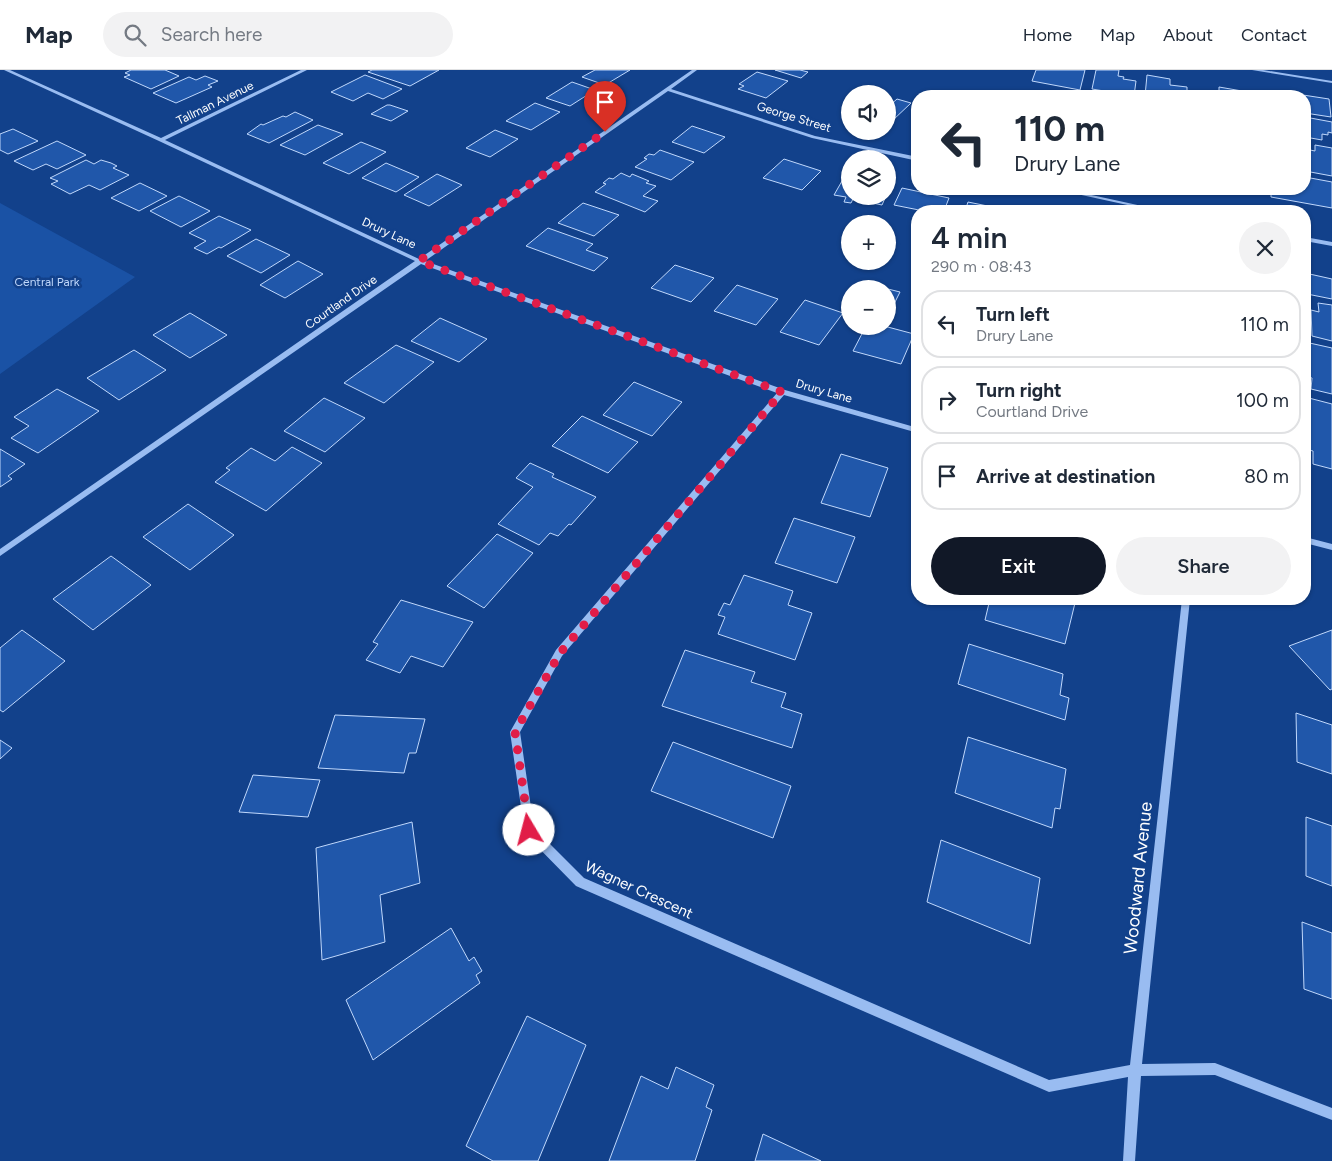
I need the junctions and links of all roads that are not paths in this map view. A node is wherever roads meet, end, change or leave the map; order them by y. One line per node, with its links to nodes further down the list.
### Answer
1 (6, 70): 7 (street, Drury Lane)
2 (305, 70): 7 (street, Tallman Avenue)
3 (695, 70): 6 (street, Courtland Drive)
4 (1254, 70): 5 (street)
5 (1332, 82)
6 (667, 89): 8 (street, George Street); 13 (street, Courtland Drive)
7 (161, 140): 13 (street, Drury Lane)
8 (911, 158)
9 (1086, 195): 10 (street)
10 (1133, 205)
11 (1311, 240): 12 (street)
12 (1332, 244)
13 (419, 261): 14 (street, Drury Lane); 18 (street, Courtland Drive)
14 (782, 392): 15 (street, Drury Lane); 20 (street, Wagner Crescent)
15 (911, 429)
16 (1311, 542): 17 (street)
17 (1332, 547)
18 (0, 553)
19 (1185, 605): 20 (street, Woodward Avenue)
20 (1135, 1070): 21 (street, Wagner Crescent); 22 (street, Woodward Avenue)
21 (1332, 1114)
22 (1129, 1161)

